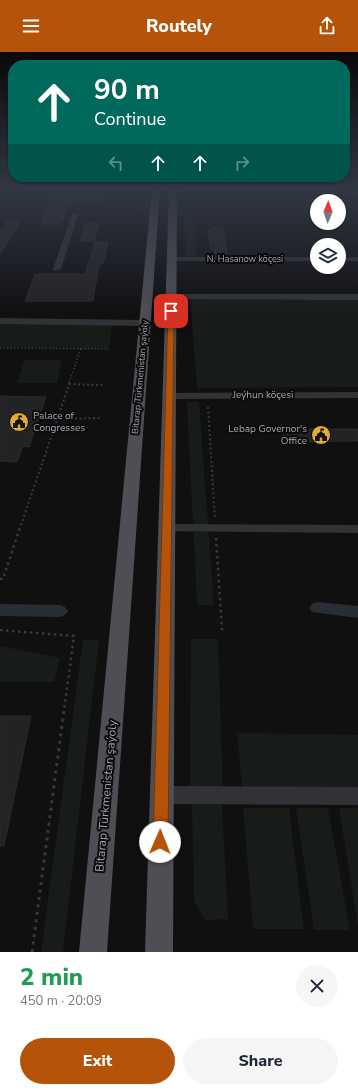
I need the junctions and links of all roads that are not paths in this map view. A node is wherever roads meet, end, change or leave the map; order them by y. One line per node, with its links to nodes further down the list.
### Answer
1 (70, 231): 8 (street)
2 (152, 231): 12 (main road, Bitarap Türkmenistan şaýoly)
3 (172, 231): 4 (main road)
4 (172, 259): 5 (street, N. Hasanow köçesi); 9 (main road)
5 (310, 259)
6 (346, 259): 7 (street)
7 (358, 259)
8 (57, 269)
9 (172, 297): 10 (street); 14 (main road)
10 (358, 297)
11 (0, 321): 12 (street)
12 (144, 323): 19 (main road, Bitarap Türkmenistan şaýoly)
13 (358, 395): 14 (street, Jeýhun köçesi)
14 (169, 396): 15 (main road)
15 (166, 528): 16 (street); 17 (main road)
16 (358, 529)
17 (161, 795): 18 (street); 20 (main road)
18 (358, 796)
19 (93, 952)
20 (159, 952)

